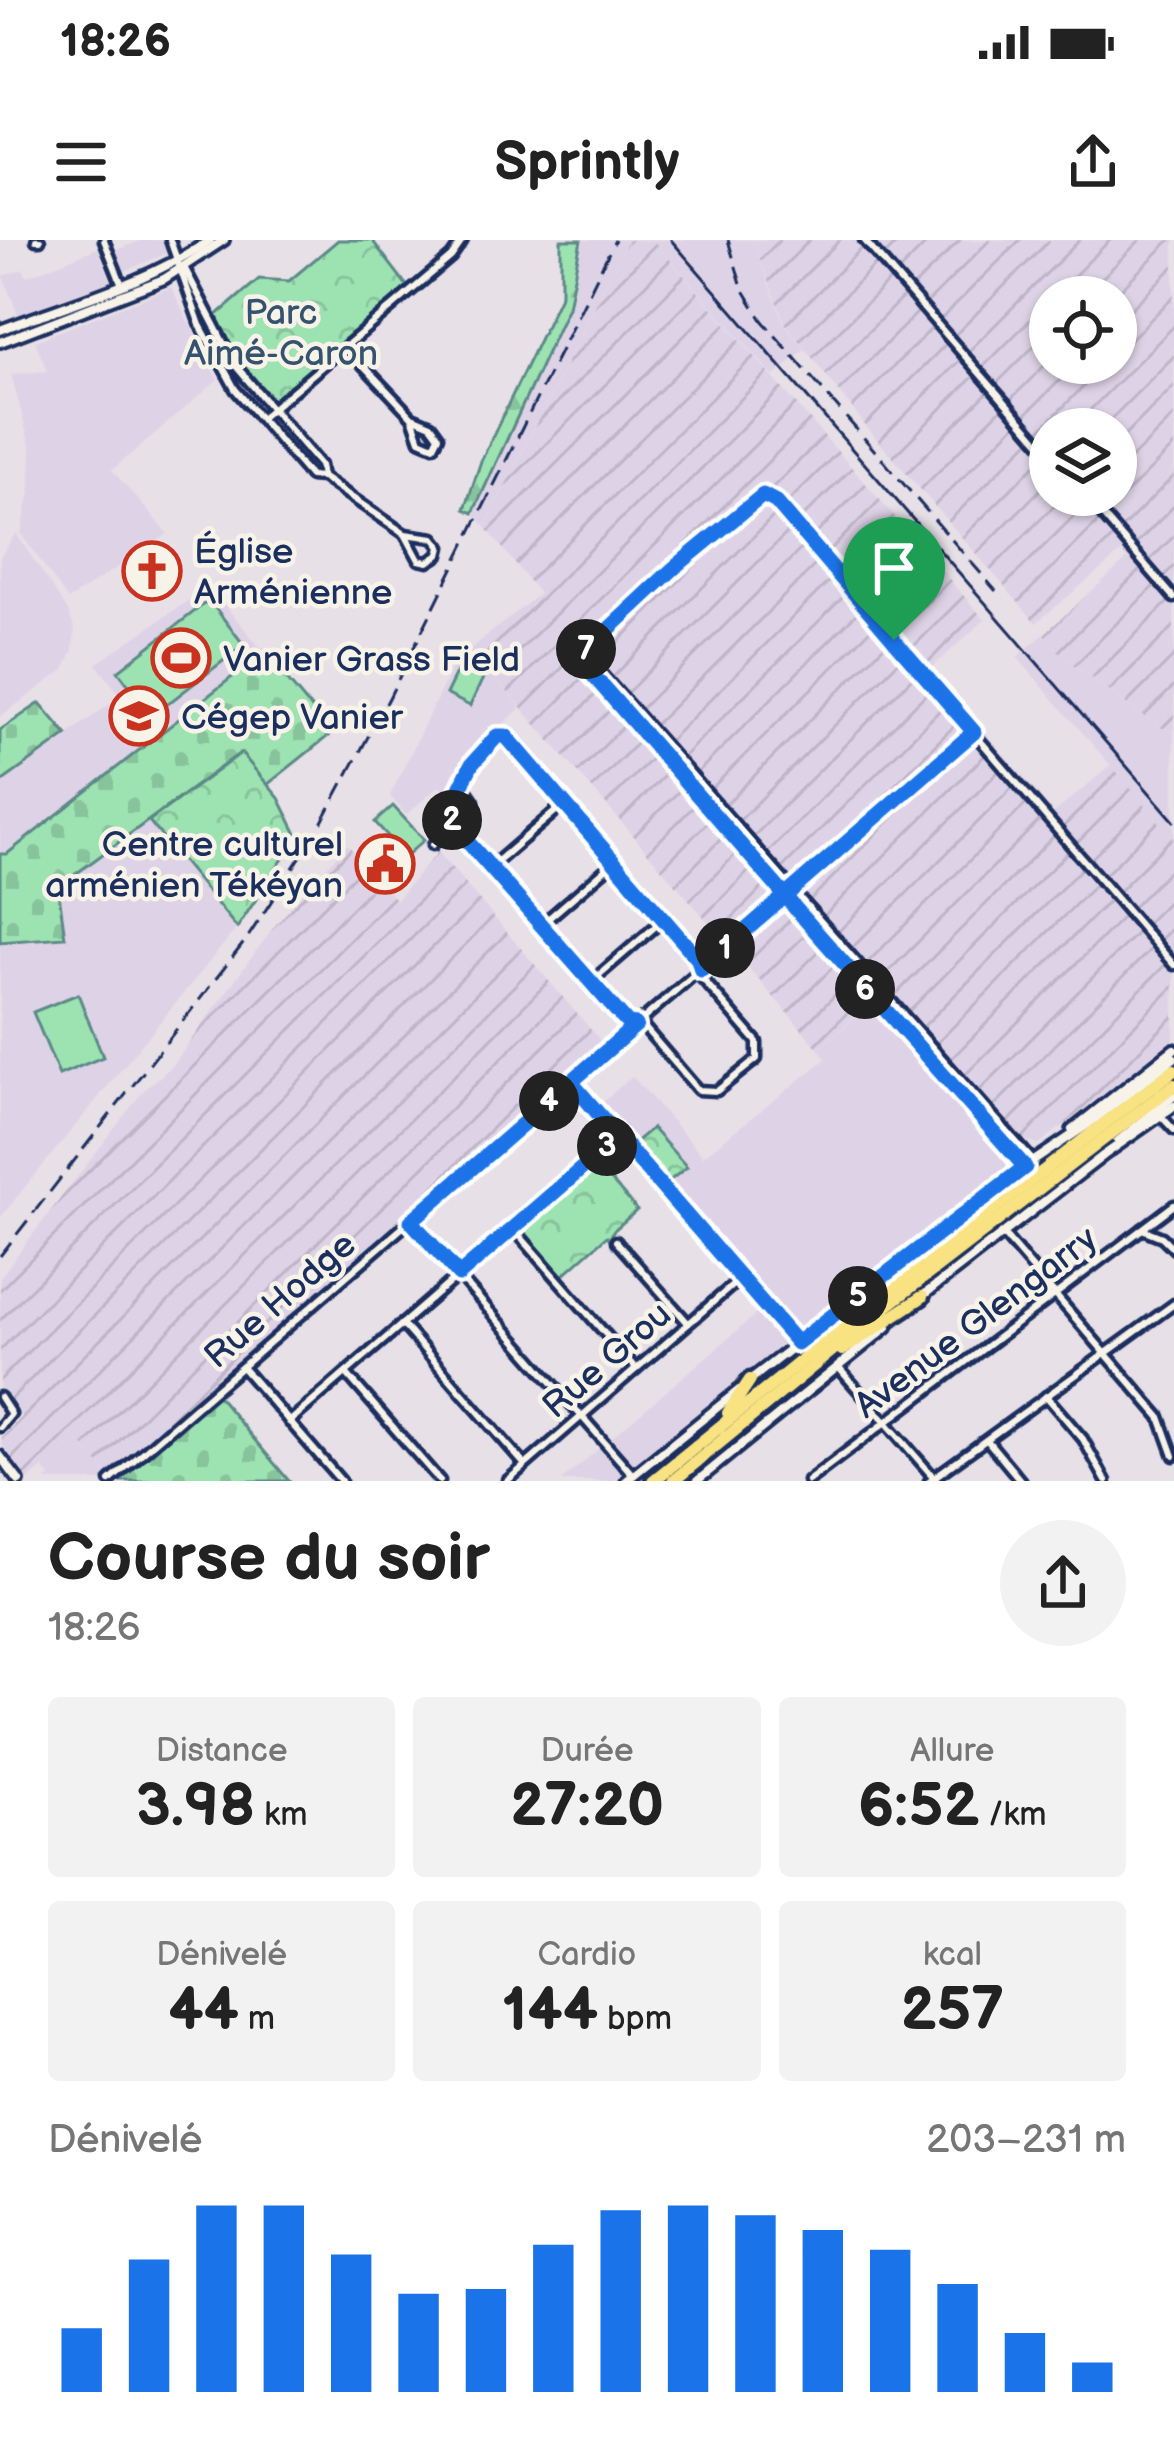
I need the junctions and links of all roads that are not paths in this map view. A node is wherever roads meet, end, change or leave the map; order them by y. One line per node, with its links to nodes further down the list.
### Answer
1 (104, 240): 9 (street)
2 (170, 240): 7 (street)
3 (210, 240): 7 (main road)
4 (224, 240): 8 (main road)
5 (463, 240): 12 (street)
6 (864, 240): 16 (street)
7 (177, 259): 8 (street); 9 (main road)
8 (182, 269): 11 (main road); 13 (street); 15 (street)
9 (122, 285): 10 (main road)
10 (0, 330)
11 (0, 342)
12 (346, 347): 13 (street); 14 (street)
13 (273, 409): 15 (street); 17 (street)
14 (412, 417): 14 (street)
15 (261, 418): 17 (street)
16 (1029, 430)
17 (322, 476): 19 (street)
18 (1103, 516): 21 (street)
19 (405, 534): 19 (street)
20 (1174, 582): 21 (street)
21 (1166, 589): 22 (street)
22 (1174, 598)
23 (974, 732): 30 (street, Rue Hodge); 30 (street); 33 (street)
24 (462, 785): 25 (street); 26 (street); 26 (street)
25 (564, 804): 28 (street); 29 (street)
26 (449, 819): 27 (street); 29 (street)
27 (433, 845)
28 (614, 862): 31 (street); 32 (street)
29 (492, 866): 32 (street)
30 (789, 893): 34 (street, Rue Hodge); 47 (street)
31 (664, 919): 34 (street); 35 (street)
32 (542, 924): 35 (street)
33 (1174, 965)
34 (701, 970): 36 (street, Rue Hodge); 36 (street)
35 (592, 981): 36 (street)
36 (636, 1025): 39 (street, Rue Hodge)
37 (1174, 1054): 47 (main road)
38 (1174, 1070): 78 (highway)
39 (571, 1082): 45 (street); 49 (street, Rue Hodge)
40 (1174, 1084): 64 (highway)
41 (1174, 1096): 46 (main road)
42 (1174, 1106): 43 (main road)
43 (1161, 1116): 44 (street); 46 (main road)
44 (1174, 1130)
45 (618, 1137): 50 (street); 56 (street)
46 (1104, 1155): 52 (main road)
47 (1029, 1164): 62 (main road)
48 (1174, 1205): 51 (street, Avenue Glengarry)
49 (411, 1221): 55 (street); 65 (street, Rue Hodge)
50 (513, 1228): 55 (street); 67 (street)
51 (1142, 1229): 54 (street); 57 (street, Avenue Glengarry)
52 (1003, 1234): 57 (street); 58 (main road)
53 (616, 1241): 60 (street)
54 (1174, 1250)
55 (459, 1275): 61 (street); 72 (street)
56 (741, 1278): 60 (street, Rue Grou); 62 (street)
57 (1055, 1296): 63 (street); 75 (street, Avenue Glengarry)
58 (922, 1297): 64 (highway); 66 (main road)
59 (1174, 1304): 63 (street)
60 (688, 1323): 67 (street, Rue Grou)
61 (402, 1324): 68 (street); 82 (street)
62 (797, 1343): 69 (main road)
63 (1106, 1353): 70 (street); 73 (street)
64 (815, 1365): 91 (highway)
65 (242, 1367): 74 (street); 86 (street, Rue Hodge)
66 (838, 1367): 75 (street); 92 (main road)
67 (636, 1369): 72 (street, Rue Grou)
68 (346, 1373): 74 (street); 88 (street)
69 (750, 1380): 78 (highway); 83 (main road)
70 (1046, 1396): 79 (street); 95 (street)
71 (0, 1397): 77 (street)
72 (581, 1417): 82 (street, Rue Grou); 83 (street)
73 (1160, 1418): 76 (street); 81 (street)
74 (289, 1422): 87 (street)
75 (886, 1423): 84 (street); 93 (street, Avenue Glengarry)
76 (1174, 1424)
77 (0, 1427)
78 (712, 1433): 90 (highway)
79 (987, 1440): 84 (street); 94 (street)
80 (0, 1456): 85 (main road)
81 (1174, 1456)
82 (525, 1466): 89 (street, Rue Grou)
83 (629, 1478)
84 (933, 1480)
85 (19, 1481)
86 (110, 1481)
87 (340, 1481)
88 (440, 1481)
89 (507, 1481)
90 (653, 1481)
91 (674, 1481)
92 (697, 1481)
93 (808, 1481)
94 (1021, 1481)
95 (1106, 1481)

